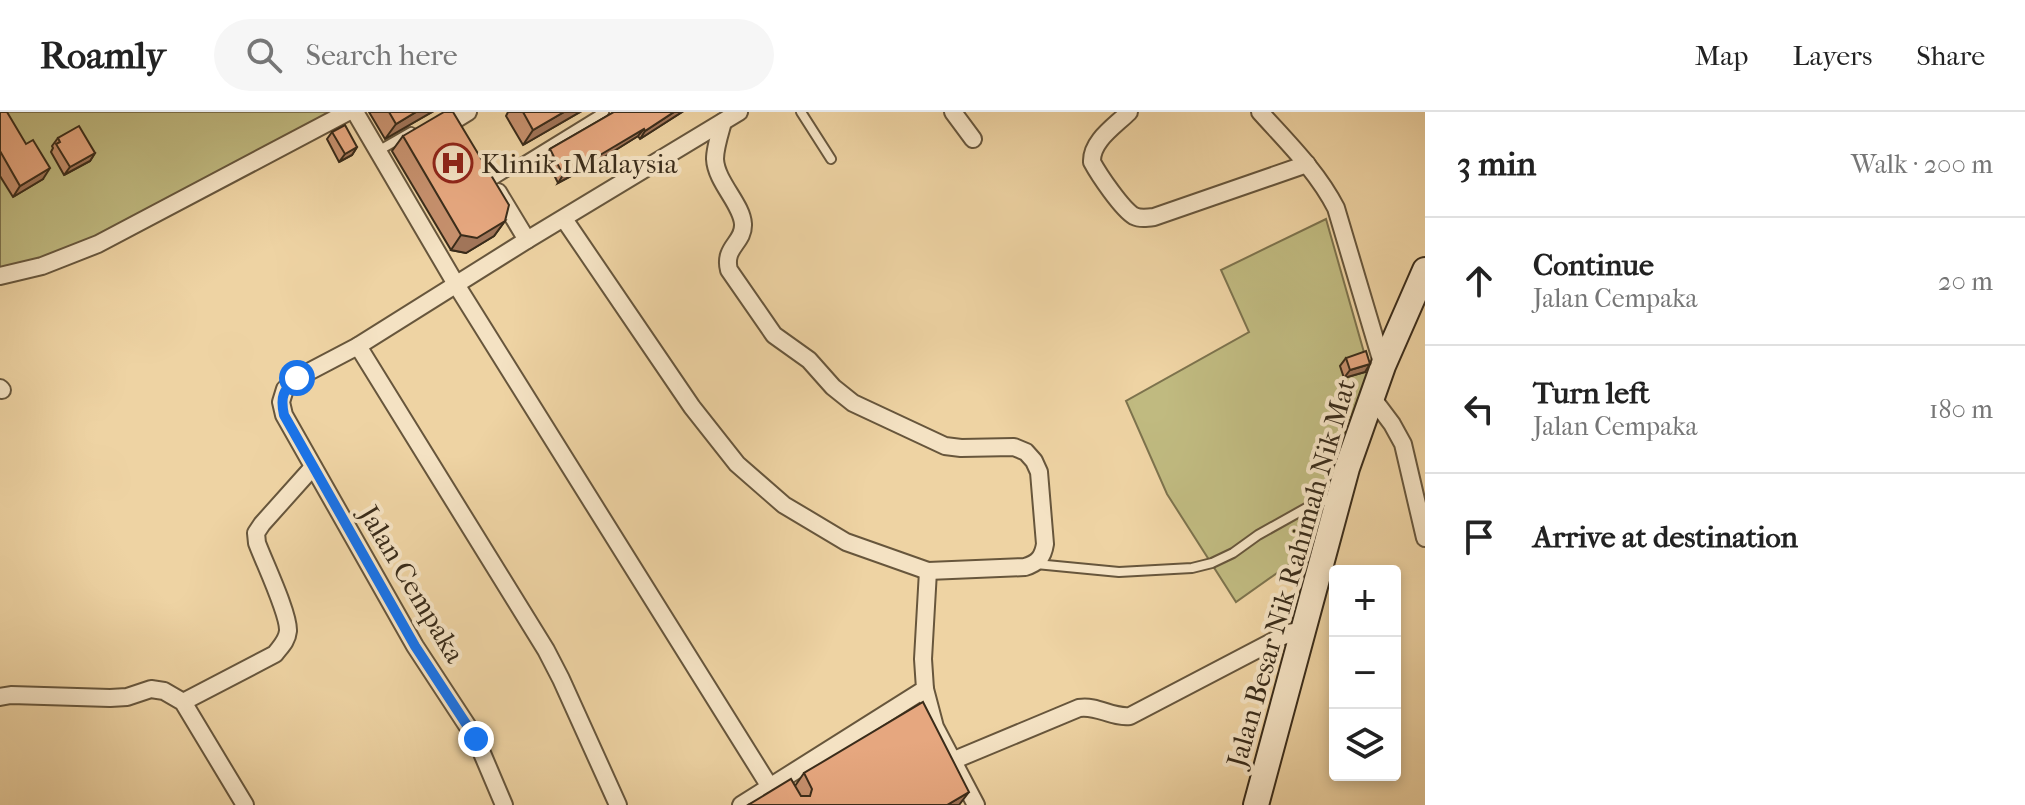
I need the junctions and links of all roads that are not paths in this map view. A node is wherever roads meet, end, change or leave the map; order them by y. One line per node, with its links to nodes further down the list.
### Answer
1 (348, 112): 19 (street)
2 (355, 112): 12 (street)
3 (604, 112): 15 (lane)
4 (739, 112): 9 (street)
5 (801, 112): 13 (lane)
6 (953, 112): 11 (street)
7 (1129, 112): 14 (street)
8 (1260, 112): 14 (street)
9 (723, 122): 16 (street); 28 (street)
10 (419, 128): 12 (lane)
11 (973, 139)
12 (378, 151): 20 (street)
13 (831, 159)
14 (1307, 164): 22 (street)
15 (488, 175): 17 (street)
16 (564, 219): 17 (street); 29 (street)
17 (527, 240): 20 (street)
18 (1425, 270): 22 (street, Jalan Besar Nik Rahimah Nik Mat)
19 (0, 276)
20 (457, 286): 21 (street); 35 (street)
21 (358, 346): 24 (street, Jalan Cempaka); 38 (street)
22 (1383, 366): 23 (street, Jalan Besar Nik Rahimah Nik Mat)
23 (1371, 396): 25 (street); 26 (street, Jalan Besar Nik Rahimah Nik Mat)
24 (313, 467): 33 (street); 37 (street, Jalan Cempaka)
25 (1421, 500): 27 (street)
26 (1337, 504): 28 (lane); 30 (street, Jalan Besar Nik Rahimah Nik Mat)
27 (1425, 538)
28 (1036, 564): 29 (street)
29 (928, 571): 31 (street)
30 (1303, 633): 34 (street); 41 (street, Jalan Besar Nik Rahimah Nik Mat)
31 (925, 689): 34 (street); 35 (street)
32 (0, 697): 33 (street)
33 (183, 702): 36 (street)
34 (952, 761): 40 (street)
35 (780, 787): 39 (street)
36 (245, 805)
37 (504, 805)
38 (618, 805)
39 (741, 805)
40 (976, 805)
41 (1256, 805)

